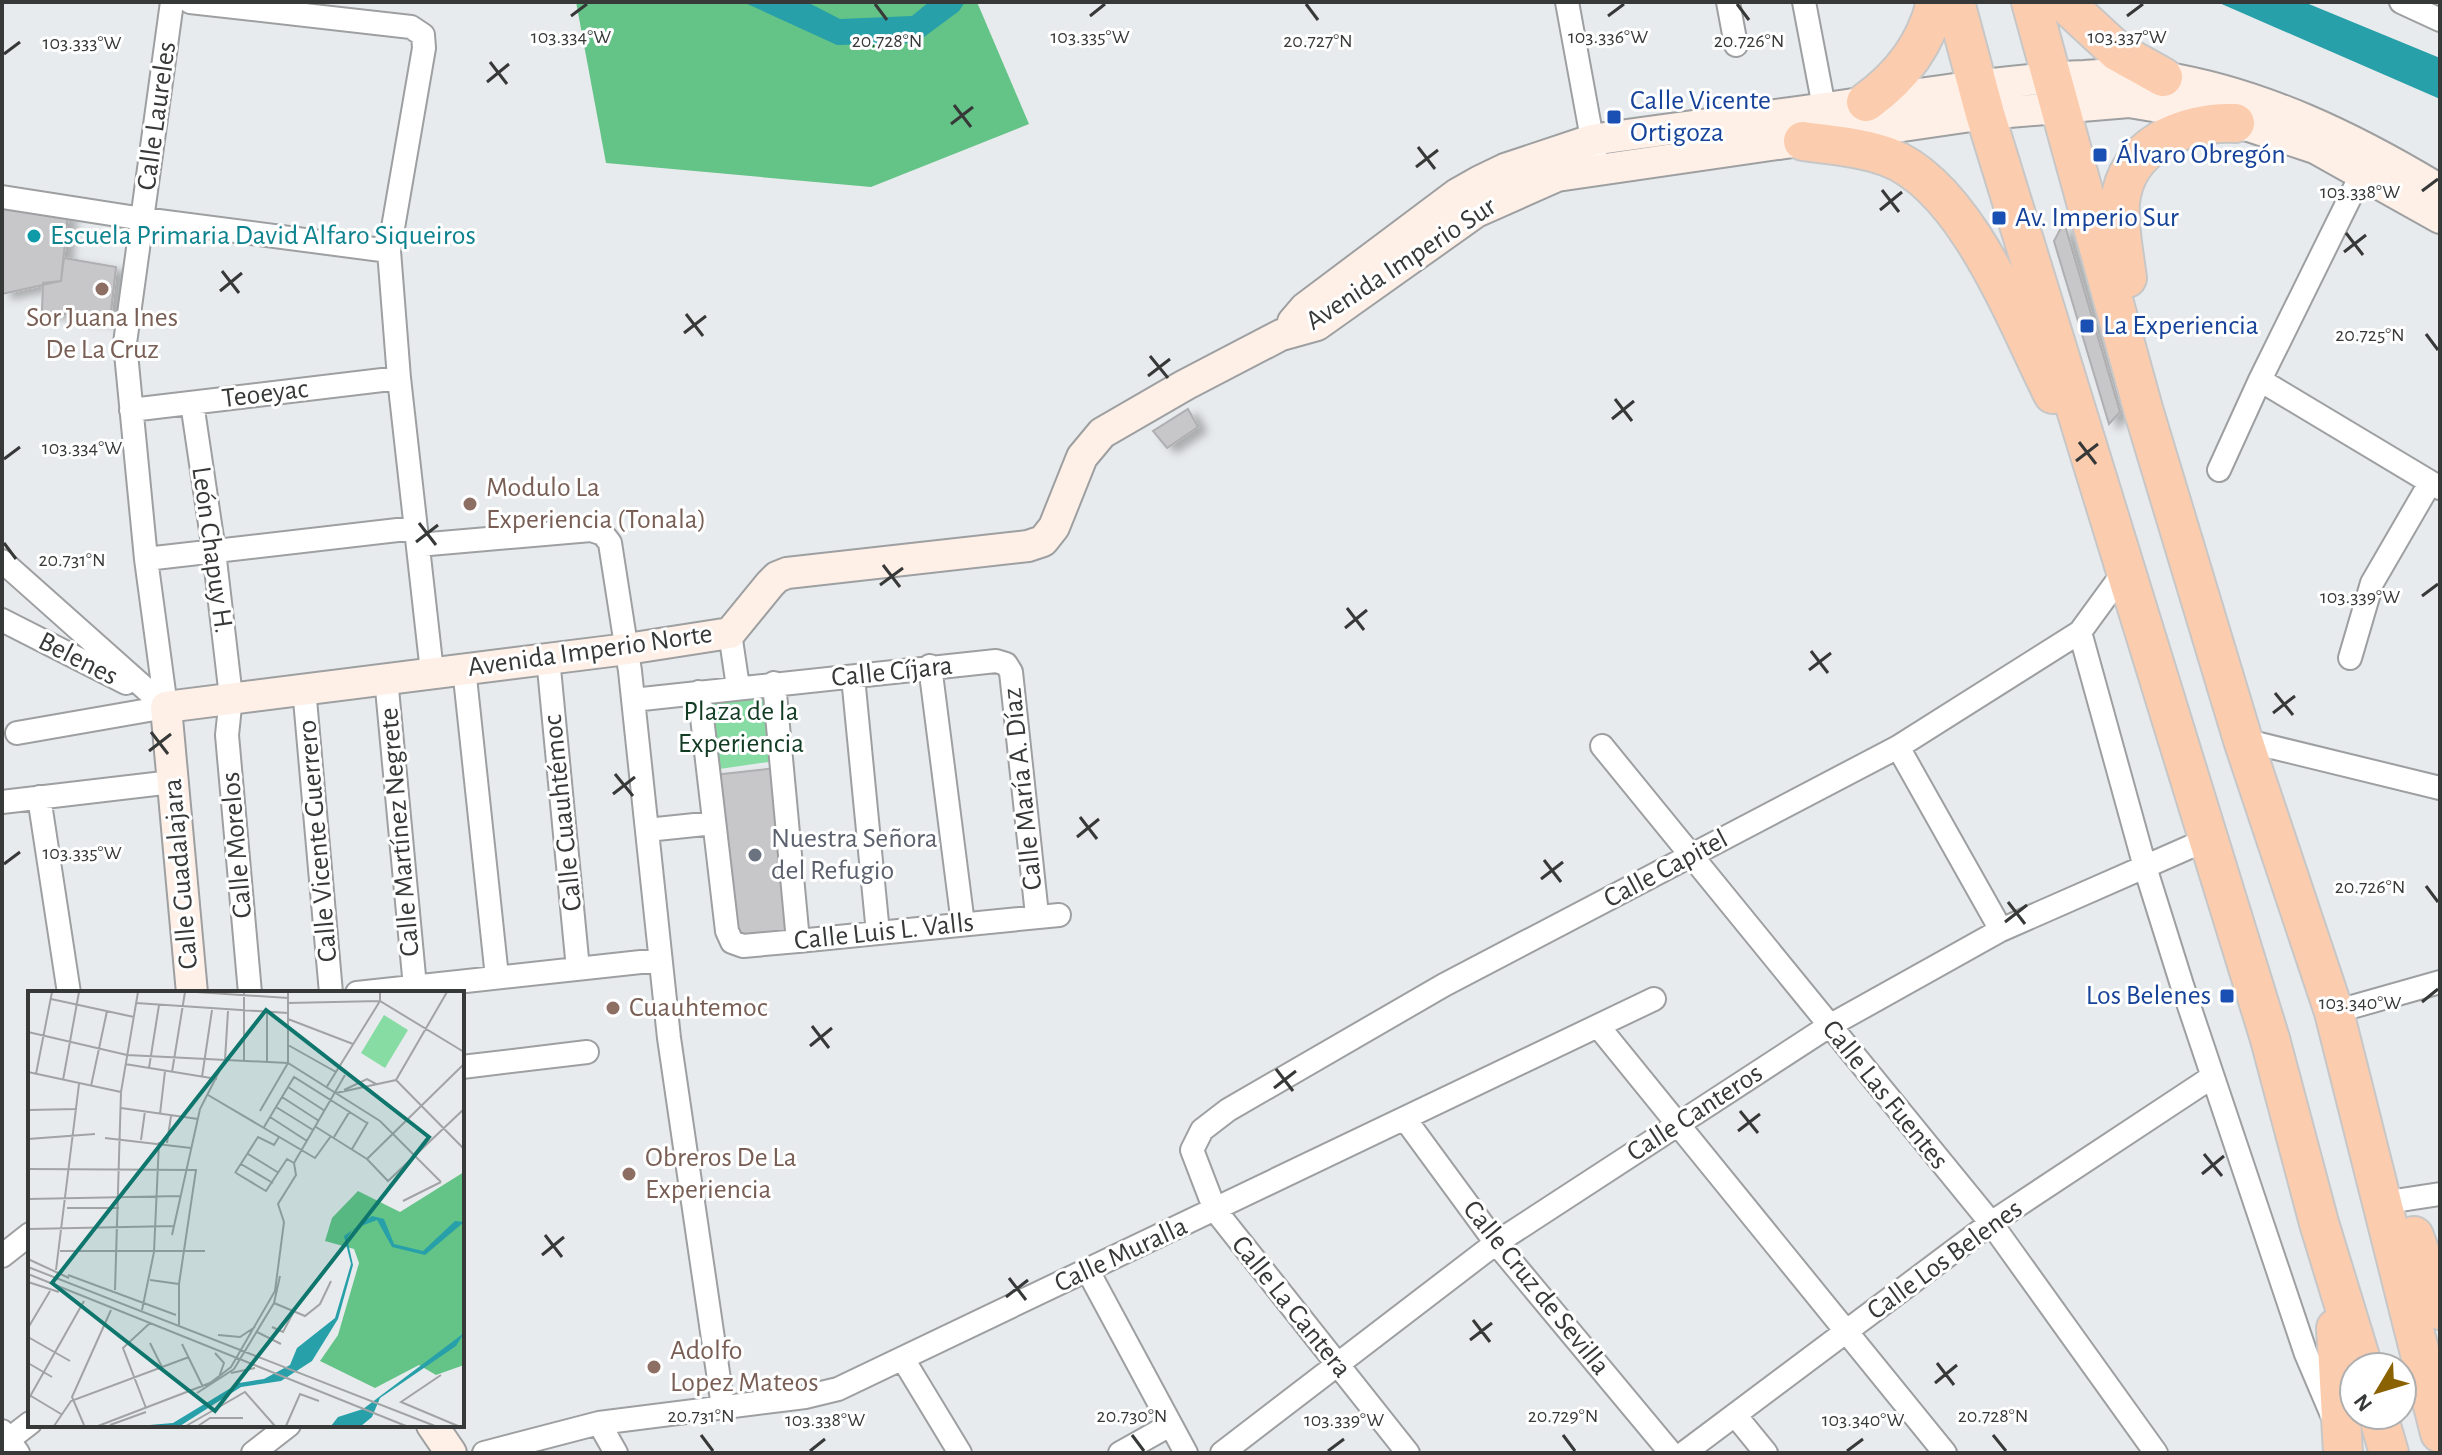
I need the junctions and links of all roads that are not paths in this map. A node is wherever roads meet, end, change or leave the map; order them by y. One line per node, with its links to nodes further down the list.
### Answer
1 (172, 2): 25 (street, Calle Laureles)
2 (190, 2): 26 (street)
3 (1567, 2): 20 (street)
4 (1728, 2): 12 (street)
5 (1804, 2): 17 (street)
6 (1936, 2): 16 (highway)
7 (1955, 2): 15 (highway)
8 (2031, 2): 14 (highway)
9 (2064, 2): 13 (highway)
10 (2401, 2): 11 (street)
11 (2437, 13)
12 (1736, 45)
13 (2163, 77): 14 (street); 21 (street)
14 (2057, 92): 15 (street); 18 (street); 32 (highway)
15 (1981, 100): 16 (street, Avenida Imperio Sur); 19 (street, Avenida Imperio Sur); 33 (highway)
16 (1866, 102): 17 (street, Avenida Imperio Sur)
17 (1824, 107): 20 (street, Avenida Imperio Sur)
18 (2235, 123): 21 (street); 32 (highway)
19 (1803, 141): 20 (street, Avenida Imperio Sur); 33 (highway)
20 (1595, 154): 27 (street, Avenida Imperio Sur)
21 (2368, 162): 22 (street); 24 (street); 29 (street)
22 (2440, 190)
23 (2, 197): 25 (street)
24 (2440, 218)
25 (143, 219): 26 (street); 31 (street, Calle Laureles)
26 (389, 251): 28 (street)
27 (1281, 335): 43 (street, Avenida Imperio Norte)
28 (399, 378): 30 (street, Teoeyac); 36 (street)
29 (2260, 380): 34 (street); 35 (street)
30 (192, 403): 31 (street, Teoeyac); 37 (street, León Chapuy H.)
31 (131, 410): 38 (street, Calle Laureles)
32 (2144, 412): 61 (highway)
33 (2091, 454): 40 (highway)
34 (2219, 470)
35 (2435, 486): 46 (street)
36 (416, 536): 37 (street); 44 (street); 50 (street)
37 (214, 551): 38 (street); 57 (street, León Chapuy H.)
38 (146, 559): 59 (street, Calle Laureles)
39 (2, 561): 59 (street)
40 (2126, 569): 42 (street, Calle Capitel); 70 (highway)
41 (2, 620): 59 (street, Belenes)
42 (2080, 632): 63 (street, Calle Capitel); 72 (street)
43 (730, 633): 44 (street, Avenida Imperio Norte); 54 (street)
44 (627, 649): 45 (street, Avenida Imperio Norte); 58 (street)
45 (548, 658): 49 (street, Avenida Imperio Norte); 80 (street, Calle Cuauhtémoc)
46 (2350, 658)
47 (1006, 664): 48 (street, Calle Cíjara); 73 (street, Calle María A. Díaz)
48 (930, 666): 51 (street, Calle Cíjara); 75 (street)
49 (464, 668): 50 (street, Avenida Imperio Norte); 81 (street)
50 (432, 672): 52 (street, Avenida Imperio Norte)
51 (853, 677): 53 (street, Calle Cíjara); 77 (street)
52 (386, 678): 55 (street, Avenida Imperio Norte); 83 (street, Calle Martínez Negrete)
53 (774, 683): 54 (street, Calle Cíjara); 78 (street)
54 (738, 687): 56 (street, Calle Cíjara)
55 (304, 688): 57 (street, Avenida Imperio Norte); 87 (street, Calle Vicente Guerrero)
56 (699, 692): 58 (street, Calle Cíjara); 68 (street)
57 (231, 697): 59 (street, Avenida Imperio Norte); 86 (street, Calle Morelos)
58 (633, 700): 69 (street)
59 (160, 702): 60 (street); 64 (street, Calle Guadalajara)
60 (17, 733)
61 (2243, 740): 65 (street); 90 (highway)
62 (1602, 746): 71 (street, Calle Las Fuentes)
63 (1898, 747): 71 (street, Calle Capitel); 76 (street)
64 (172, 782): 66 (street); 85 (street, Calle Guadalajara)
65 (2440, 788)
66 (39, 797): 67 (street); 84 (street)
67 (2, 802)
68 (714, 823): 69 (street); 78 (street, Calle Luis L. Valls)
69 (647, 830): 79 (street)
70 (2208, 839): 72 (street, Calle Canteros); 104 (highway)
71 (1690, 856): 92 (street, Calle Las Fuentes); 99 (street, Calle Capitel)
72 (2145, 867): 76 (street, Calle Canteros); 95 (street)
73 (1037, 915): 74 (street, Calle Luis L. Valls); 75 (street, Calle Luis L. Valls)
74 (1059, 915)
75 (963, 924): 77 (street, Calle Luis L. Valls)
76 (2001, 930): 92 (street, Calle Canteros)
77 (878, 933): 78 (street, Calle Luis L. Valls)
78 (798, 941)
79 (659, 960): 80 (street); 114 (street)
80 (578, 969): 81 (street)
81 (497, 977): 83 (street)
82 (2440, 982): 90 (street)
83 (415, 987): 88 (street)
84 (69, 991)
85 (192, 991)
86 (250, 991)
87 (331, 991)
88 (376, 991)
89 (1654, 999): 91 (street, Calle Muralla)
90 (2334, 1012): 96 (highway)
91 (1598, 1026): 97 (street, Calle Muralla); 98 (street)
92 (1829, 1026): 98 (street, Calle Canteros); 103 (street, Calle Las Fuentes)
93 (587, 1052): 94 (street)
94 (464, 1067)
95 (2212, 1077): 103 (street, Calle Los Belenes); 124 (street)
96 (2357, 1096): 101 (highway); 122 (highway)
97 (1405, 1119): 102 (street, Calle Muralla); 106 (street, Calle Cruz de Sevilla)
98 (1677, 1125): 106 (street, Calle Canteros); 110 (street)
99 (1192, 1150): 102 (street, Calle La Cantera)
100 (2440, 1194): 101 (street)
101 (2401, 1200): 109 (highway)
102 (1215, 1210): 108 (street, Calle Muralla); 113 (street, Calle La Cantera)
103 (1991, 1223): 110 (street, Calle Los Belenes); 138 (street, Calle Las Fuentes)
104 (2319, 1223): 111 (highway); 124 (highway)
105 (28, 1236): 107 (street)
106 (1496, 1243): 113 (street, Calle Canteros); 134 (street, Calle Cruz de Sevilla)
107 (2, 1256)
108 (1088, 1271): 112 (street, Calle Muralla); 118 (street)
109 (2440, 1310)
110 (1845, 1333): 115 (street, Calle Los Belenes); 137 (street)
111 (2358, 1351)
112 (903, 1359): 114 (street, Calle Muralla); 129 (street)
113 (1337, 1364): 132 (street, Calle Canteros); 133 (street, Calle La Cantera)
114 (723, 1407): 116 (street, Calle Muralla)
115 (1735, 1415): 135 (street, Calle Los Belenes); 136 (street)
116 (599, 1423): 127 (street, Calle Muralla); 128 (street)
117 (28, 1425): 123 (street)
118 (1170, 1425): 130 (street); 131 (street)
119 (286, 1427): 125 (street)
120 (433, 1427): 126 (street)
121 (2383, 1431): 139 (highway)
122 (2440, 1433)
123 (10, 1441)
124 (2342, 1444)
125 (253, 1453)
126 (451, 1453)
127 (484, 1453)
128 (616, 1453)
129 (960, 1453)
130 (1120, 1453)
131 (1186, 1453)
132 (1222, 1453)
133 (1408, 1453)
134 (1671, 1453)
135 (1684, 1453)
136 (1766, 1453)
137 (1945, 1453)
138 (2156, 1453)
139 (2389, 1453)

